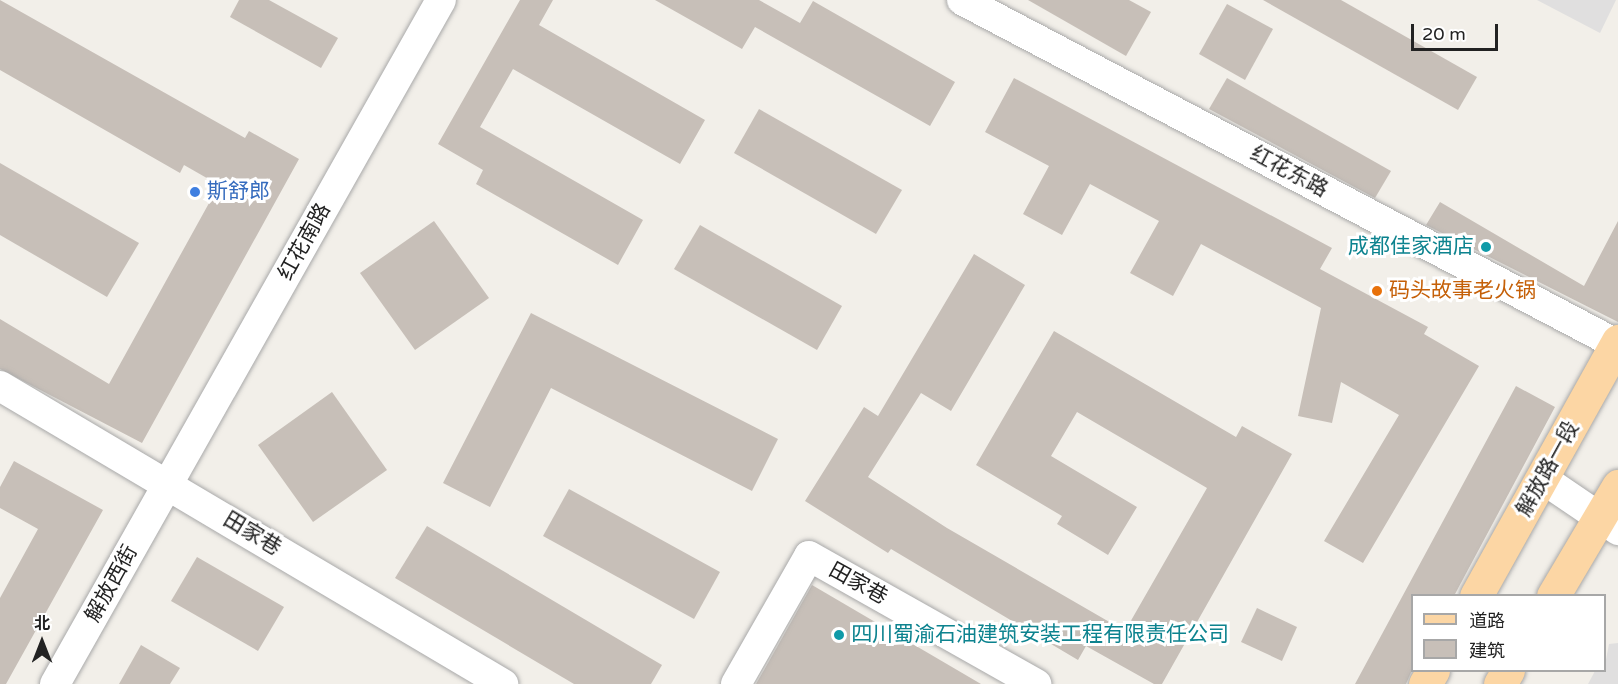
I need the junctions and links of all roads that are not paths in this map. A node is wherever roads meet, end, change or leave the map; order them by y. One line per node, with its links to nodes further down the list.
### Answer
1 (441, 0): 6 (street, 红花南路)
2 (962, 0): 3 (street, 红花东路)
3 (1617, 343): 5 (main road, 解放路一段)
4 (0, 386): 6 (street, 田家巷)
5 (1543, 479): 8 (street); 9 (main road, 解放路一段)
6 (168, 484): 11 (street, 解放西街); 12 (street, 田家巷)
7 (1618, 486): 8 (main road)
8 (1608, 524): 10 (main road)
9 (1477, 594)
10 (1554, 594)
11 (55, 684)
12 (503, 684)
13 (736, 684): 14 (street, 田家巷)
14 (1036, 684)

